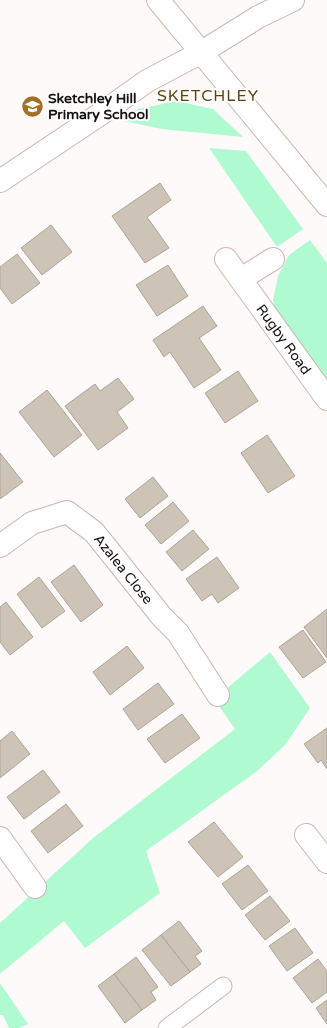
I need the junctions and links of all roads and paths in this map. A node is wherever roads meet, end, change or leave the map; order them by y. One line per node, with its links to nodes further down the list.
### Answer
1 (158, 0): 3 (street)
2 (293, 0): 3 (street)
3 (202, 52): 4 (street); 5 (street)
4 (0, 181)
5 (327, 205)
6 (226, 259): 8 (street, Rugby Road)
7 (273, 259): 8 (street)
8 (241, 279): 9 (street, Rugby Road)
9 (327, 399)
10 (0, 546): 11 (street, Azalea Close)
11 (218, 695)
12 (306, 835): 14 (street)
13 (0, 838): 15 (street)
14 (327, 862)
15 (35, 886)
16 (222, 986): 17 (lane)
17 (167, 1028)

